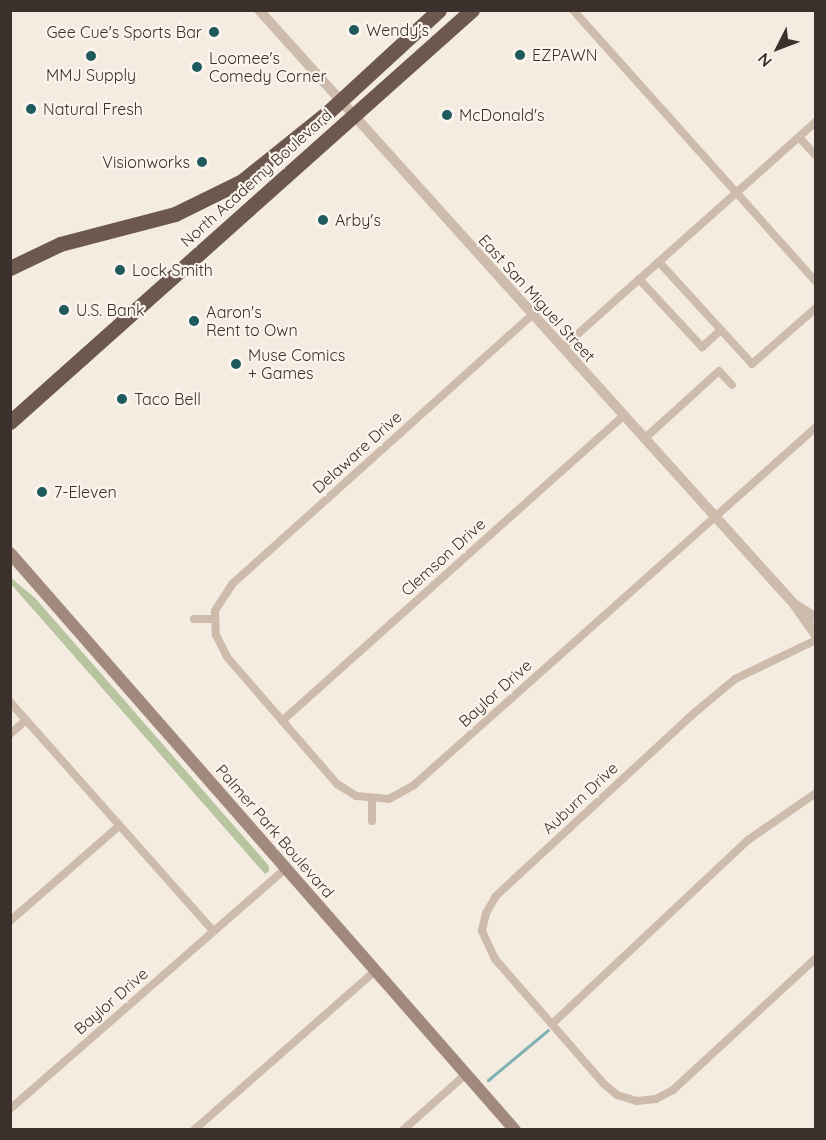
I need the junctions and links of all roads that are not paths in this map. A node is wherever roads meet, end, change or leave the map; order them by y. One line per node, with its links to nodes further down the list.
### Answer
1 (472, 10): 6 (highway, North Academy Boulevard)
2 (573, 10): 10 (street)
3 (265, 12): 5 (street, East San Miguel Street)
4 (434, 12): 5 (highway, North Academy Boulevard)
5 (341, 99): 6 (street, East San Miguel Street); 12 (highway, North Academy Boulevard)
6 (354, 115): 16 (street, East San Miguel Street); 21 (highway, North Academy Boulevard)
7 (815, 124): 8 (street)
8 (799, 137): 9 (street); 10 (street)
9 (816, 156)
10 (736, 194): 11 (street); 14 (street)
11 (659, 261): 13 (street); 17 (street)
12 (10, 268)
13 (639, 279): 17 (street); 18 (street)
14 (816, 282)
15 (816, 308): 17 (street)
16 (532, 315): 18 (street, East San Miguel Street); 29 (street, Delaware Drive)
17 (721, 330)
18 (562, 348): 20 (street, East San Miguel Street)
19 (732, 385): 23 (street)
20 (623, 416): 23 (street, East San Miguel Street); 33 (street, Clemson Drive)
21 (10, 422)
22 (816, 427): 24 (street, Baylor Drive)
23 (644, 439): 24 (street, East San Miguel Street)
24 (715, 517): 26 (street, East San Miguel Street); 36 (street, Baylor Drive)
25 (10, 553): 39 (main road, Palmer Park Boulevard)
26 (794, 604): 27 (street, East San Miguel Street); 30 (street, East San Miguel Street)
27 (816, 618)
28 (194, 619): 29 (street)
29 (214, 619): 33 (street)
30 (816, 638): 44 (street, Auburn Drive)
31 (10, 702): 32 (street)
32 (26, 720): 34 (street); 38 (street)
33 (282, 721): 36 (street)
34 (10, 734)
35 (816, 793): 44 (street)
36 (372, 800): 37 (street)
37 (372, 821)
38 (119, 826): 40 (street); 41 (street)
39 (286, 868): 41 (street, Baylor Drive); 43 (main road, Palmer Park Boulevard)
40 (10, 921)
41 (213, 931): 46 (street, Baylor Drive)
42 (816, 958): 44 (street, Auburn Drive)
43 (375, 971): 45 (main road, Palmer Park Boulevard); 47 (street)
44 (552, 1024)
45 (466, 1074): 48 (street); 49 (main road, Palmer Park Boulevard)
46 (10, 1109)
47 (194, 1130)
48 (403, 1130)
49 (515, 1130)

